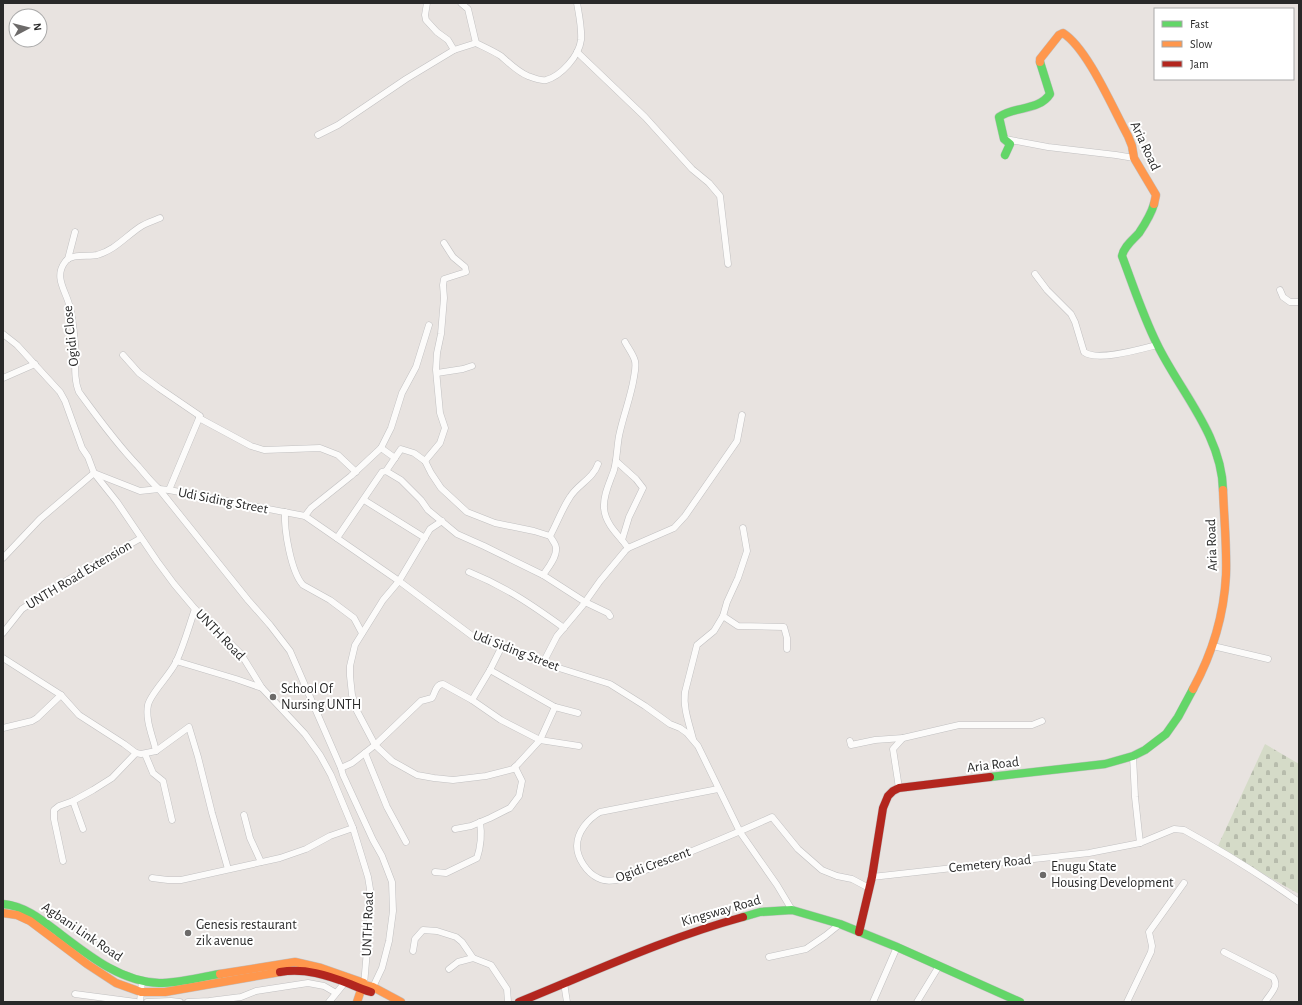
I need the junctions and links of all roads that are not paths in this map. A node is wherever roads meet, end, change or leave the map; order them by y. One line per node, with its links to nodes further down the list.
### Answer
1 (427, 3): 5 (street)
2 (461, 3): 4 (street)
3 (577, 3): 6 (street)
4 (476, 43): 5 (street); 6 (street)
5 (454, 50): 7 (street)
6 (577, 52): 15 (street)
7 (318, 135)
8 (1004, 138): 9 (street); 10 (street); 10 (street, Aria Road)
9 (1005, 155)
10 (1134, 158): 22 (street, Aria Road)
11 (160, 218): 14 (street)
12 (75, 232): 14 (street, Ogidi Close)
13 (444, 243): 26 (street)
14 (68, 260): 38 (street, Ogidi Close)
15 (728, 264)
16 (1036, 274): 22 (street)
17 (1280, 290): 18 (street)
18 (1299, 302)
19 (429, 326): 30 (street)
20 (3, 334): 24 (street, UNTH Road)
21 (625, 342): 33 (street)
22 (1157, 345): 62 (street, Aria Road)
23 (123, 355): 29 (street)
24 (35, 364): 27 (street); 37 (street, UNTH Road)
25 (472, 366): 26 (street)
26 (437, 373): 32 (street)
27 (3, 378)
28 (742, 414): 50 (street)
29 (199, 418): 36 (street); 39 (street)
30 (382, 448): 31 (street); 36 (street)
31 (395, 458): 32 (street); 35 (street)
32 (425, 461): 45 (street)
33 (616, 461): 49 (street); 49 (street)
34 (598, 464): 45 (street)
35 (386, 471): 40 (street); 43 (street)
36 (356, 472): 42 (street)
37 (94, 473): 38 (street, Udi Siding Street); 46 (street, UNTH Road); 51 (street)
38 (159, 489): 39 (street, Udi Siding Street); 89 (street, Ogidi Close)
39 (169, 490): 41 (street, Udi Siding Street)
40 (364, 500): 47 (street); 48 (street)
41 (285, 512): 42 (street, Udi Siding Street); 61 (street)
42 (304, 516): 47 (street, Udi Siding Street)
43 (442, 521): 48 (street); 53 (street)
44 (743, 528): 58 (street)
45 (550, 536): 53 (street)
46 (141, 538): 56 (street, UNTH Road); 60 (street, UNTH Road Extension)
47 (336, 538): 54 (street, Udi Siding Street)
48 (425, 538): 54 (street)
49 (622, 540): 50 (street)
50 (628, 548): 55 (street)
51 (3, 558)
52 (469, 572): 59 (street)
53 (543, 575): 55 (street)
54 (399, 581): 61 (street); 63 (street, Udi Siding Street)
55 (585, 602): 57 (street); 59 (street)
56 (195, 609): 67 (street); 70 (street, UNTH Road)
57 (610, 616)
58 (723, 616): 64 (street); 79 (street)
59 (564, 628): 68 (street)
60 (3, 633)
61 (362, 633): 81 (street)
62 (1213, 646): 66 (street); 87 (street, Aria Road)
63 (502, 648): 68 (street, Udi Siding Street); 69 (street)
64 (786, 649)
65 (3, 658): 71 (street)
66 (1268, 659)
67 (176, 661): 70 (street); 83 (street)
68 (543, 663): 79 (street, Udi Siding Street)
69 (490, 670): 72 (street); 73 (street)
70 (262, 688): 96 (street, UNTH Road)
71 (61, 695): 76 (street); 84 (street)
72 (472, 700): 78 (street); 81 (street)
73 (555, 707): 74 (street); 78 (street)
74 (578, 713)
75 (1042, 721): 77 (street)
76 (3, 728)
77 (903, 738): 80 (street); 90 (street)
78 (540, 740): 82 (street); 88 (street)
79 (693, 740): 91 (street, Udi Siding Street)
80 (850, 741)
81 (375, 745): 85 (street); 88 (street)
82 (579, 746)
83 (156, 751): 86 (street); 104 (street)
84 (136, 753): 86 (street); 92 (street)
85 (365, 753): 89 (street); 100 (street)
86 (145, 754): 94 (street)
87 (1133, 756): 90 (street, Aria Road); 101 (street)
88 (515, 767): 95 (street)
89 (341, 768): 126 (street, Ogidi Close)
90 (899, 788): 106 (street)
91 (718, 789): 99 (street, Udi Siding Street); 99 (street, Ogidi Crescent)
92 (74, 801): 98 (street); 102 (street)
93 (244, 815): 103 (street)
94 (172, 820)
95 (480, 822): 97 (street); 105 (street)
96 (353, 828): 103 (street); 127 (street, UNTH Road)
97 (455, 828)
98 (83, 829)
99 (740, 832): 109 (street); 112 (street, Udi Siding Street)
100 (406, 842)
101 (1140, 843): 106 (street, Cemetery Road); 110 (street, Cemetery Road)
102 (63, 861)
103 (261, 862): 104 (street)
104 (228, 869): 107 (street)
105 (435, 872)
106 (872, 877): 109 (street)
107 (152, 878)
108 (1184, 883): 146 (street)
109 (869, 888): 115 (street)
110 (1299, 902)
111 (3, 904): 124 (street, Agbani Link Road)
112 (792, 910): 114 (street, Kingsway Road); 125 (street, Kingsway Road)
113 (3, 913): 128 (street, Agbani Link Road)
114 (840, 924): 115 (street, Kingsway Road); 119 (street)
115 (859, 932): 116 (street, Kingsway Road)
116 (897, 947): 121 (street, Kingsway Road); 143 (street)
117 (413, 951): 120 (street)
118 (1224, 952): 147 (street)
119 (769, 957)
120 (474, 958): 122 (street); 140 (street)
121 (939, 966): 144 (street); 145 (street, Kingsway Road)
122 (449, 969)
123 (347, 980): 124 (street, Agbani Link Road); 127 (street, Agbani Link Road); 128 (street, Agbani Link Road); 129 (street)
124 (142, 981): 128 (street)
125 (564, 983): 141 (street, Kingsway Road); 142 (street)
126 (373, 987): 127 (street, Agbani Link Road); 139 (street, Agbani Link Road)
127 (363, 988): 137 (street); 138 (street, Agbani Link Road)
128 (141, 992): 132 (street)
129 (336, 993): 135 (street); 136 (street)
130 (75, 994): 131 (street)
131 (136, 1002)
132 (140, 1002)
133 (147, 1002): 134 (street)
134 (180, 1002)
135 (188, 1002)
136 (329, 1002)
137 (357, 1002)
138 (392, 1002)
139 (401, 1002)
140 (508, 1002)
141 (520, 1002)
142 (567, 1002)
143 (873, 1002)
144 (917, 1002)
145 (1020, 1002)
146 (1127, 1002)
147 (1265, 1002)

